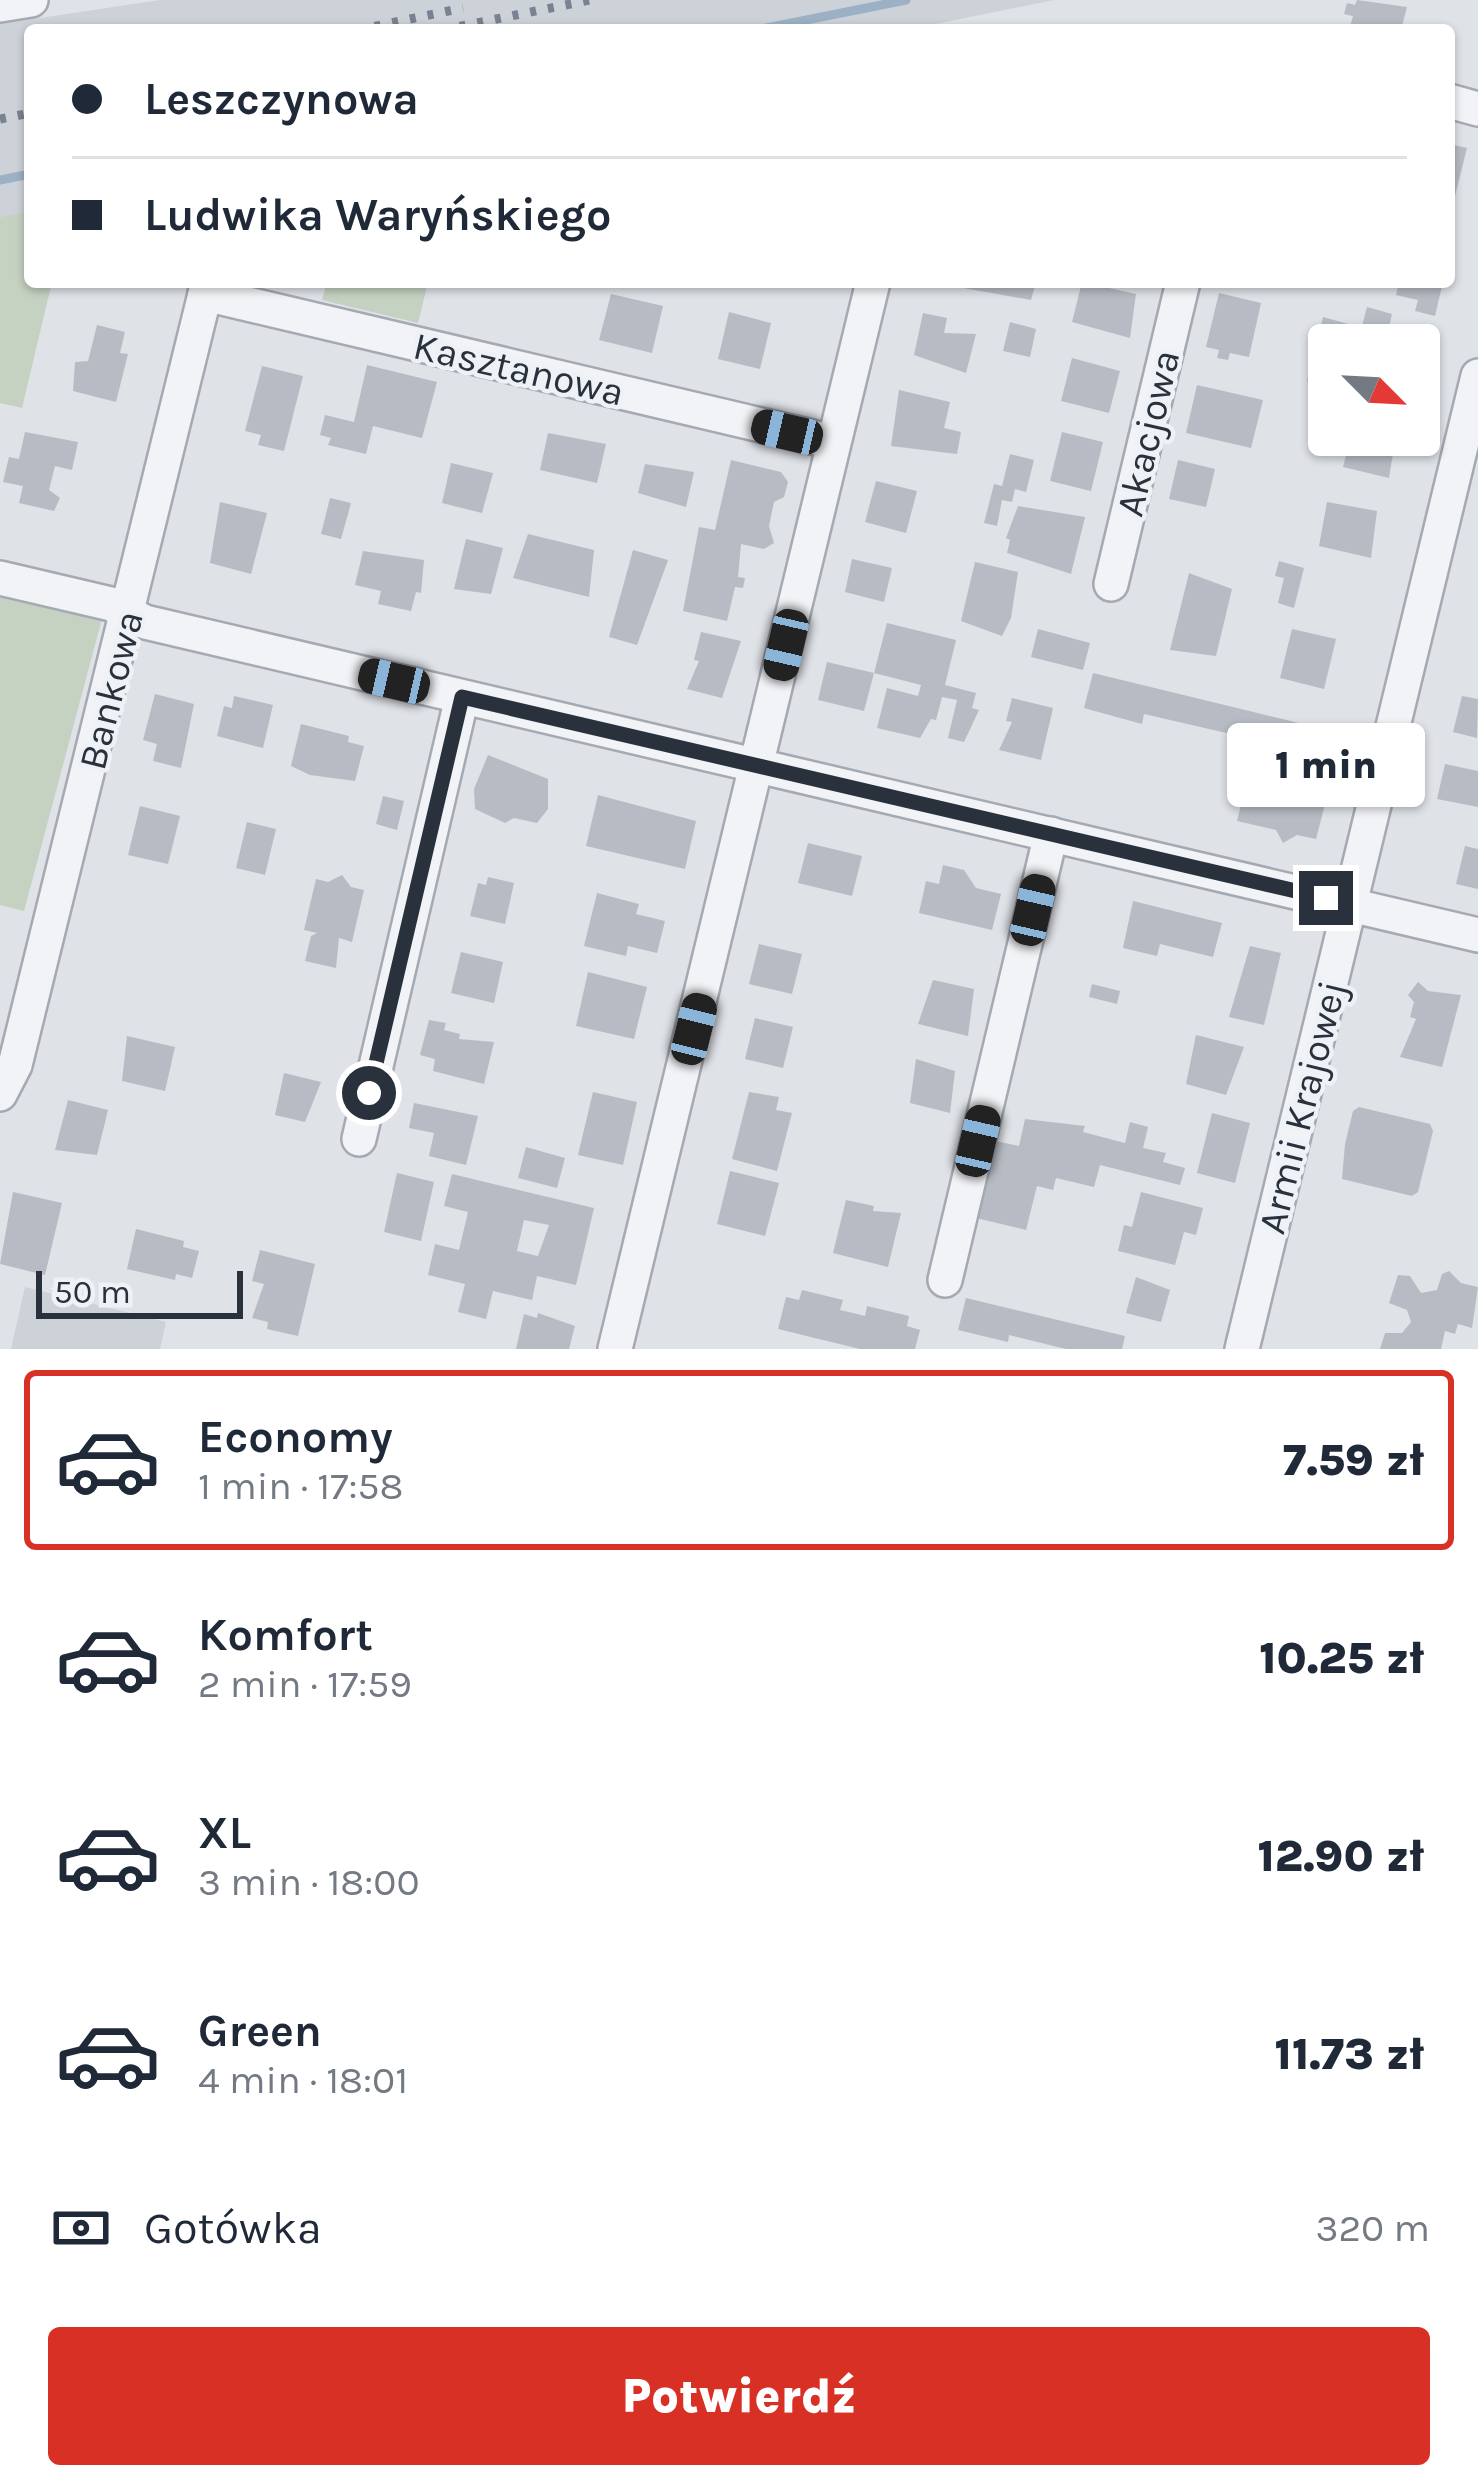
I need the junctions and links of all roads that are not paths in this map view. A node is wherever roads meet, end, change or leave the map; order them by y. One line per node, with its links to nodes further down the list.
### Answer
1 (31, 0): 2 (street)
2 (0, 5)
3 (207, 288): 8 (street, Kasztanowa); 11 (street, Bankowa)
4 (872, 288): 8 (street)
5 (1182, 288): 10 (street, Akacjowa)
6 (1478, 376): 7 (street, Armii Krajowej)
7 (1474, 413): 15 (street, Armii Krajowej)
8 (833, 442): 13 (street)
9 (0, 578): 11 (street)
10 (1111, 584)
11 (129, 617): 12 (street); 17 (street, Bankowa)
12 (462, 697): 13 (street); 18 (street)
13 (759, 765): 14 (street); 20 (street)
14 (1051, 834): 15 (street); 19 (street)
15 (1349, 904): 16 (street); 21 (street, Armii Krajowej)
16 (1478, 935)
17 (0, 1094)
18 (359, 1139)
19 (945, 1280)
20 (615, 1349)
21 (1242, 1349)

